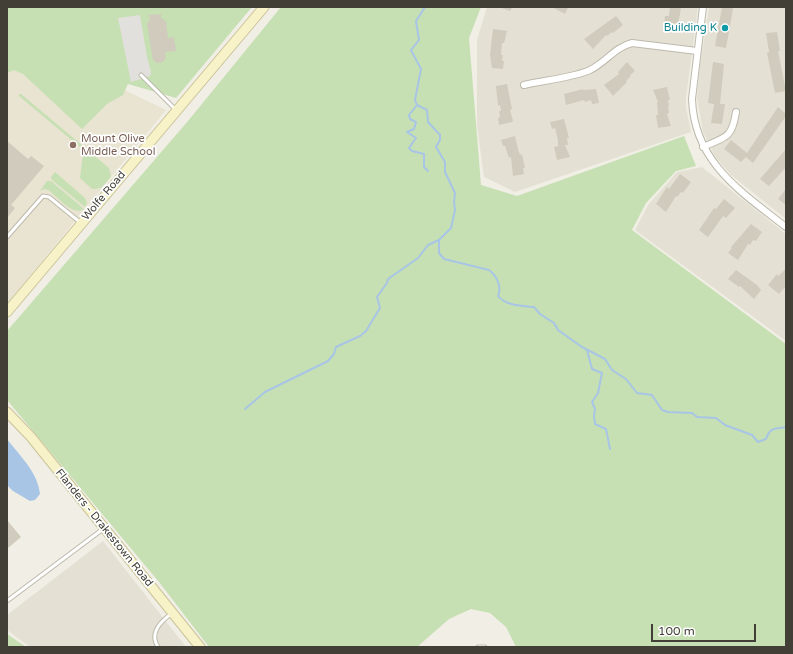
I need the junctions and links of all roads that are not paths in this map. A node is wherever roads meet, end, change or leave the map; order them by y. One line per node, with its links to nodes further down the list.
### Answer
1 (264, 7): 6 (main road, Wolfe Road)
2 (703, 7): 3 (street)
3 (697, 51): 5 (street); 8 (street)
4 (141, 75): 6 (lane)
5 (524, 85)
6 (176, 111): 9 (main road, Wolfe Road)
7 (736, 112): 8 (street)
8 (703, 147): 10 (street)
9 (80, 223): 11 (lane); 12 (main road, Wolfe Road)
10 (786, 227)
11 (7, 237)
12 (7, 312)
13 (7, 412): 14 (main road, Flanders - Drakestown Road)
14 (104, 528): 15 (lane); 16 (main road, Flanders - Drakestown Road)
15 (7, 600)
16 (172, 613): 17 (lane); 18 (main road, Flanders - Drakestown Road)
17 (158, 647)
18 (200, 647)
19 (478, 647): 20 (lane)
20 (485, 647)

